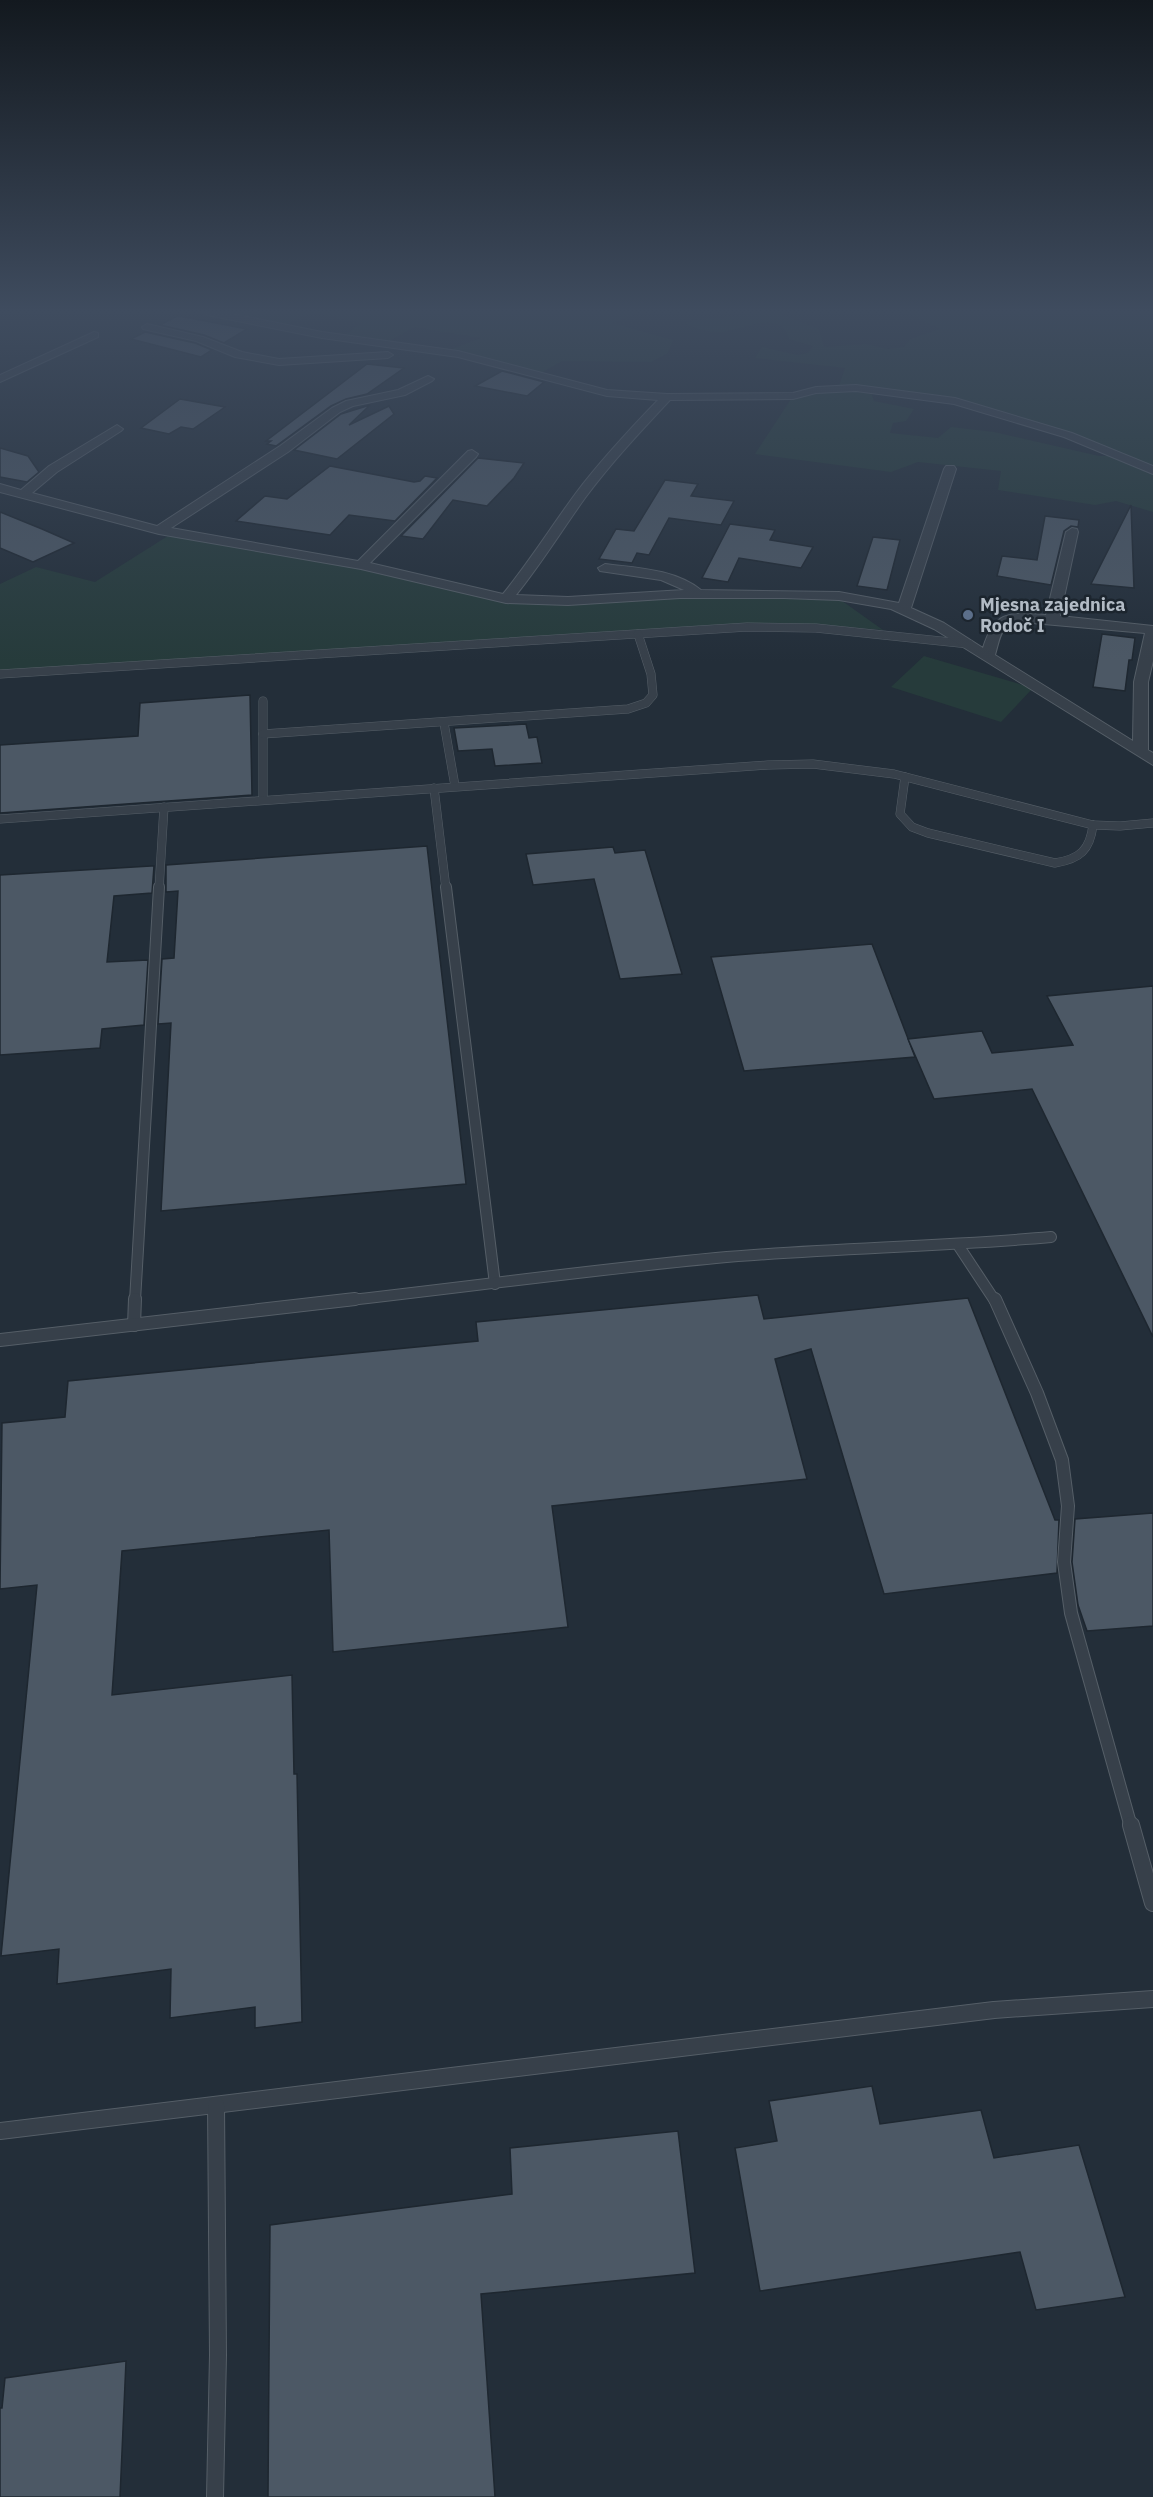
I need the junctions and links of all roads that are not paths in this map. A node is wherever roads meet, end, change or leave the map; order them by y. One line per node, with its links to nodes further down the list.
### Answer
1 (117, 429): 9 (street)
2 (311, 429): 10 (street)
3 (637, 429): 15 (street)
4 (1049, 429): 7 (street)
5 (472, 454): 12 (street)
6 (950, 469): 16 (street)
7 (1153, 471)
8 (0, 488): 9 (street)
9 (22, 495): 10 (street)
10 (159, 530): 12 (street)
11 (1072, 532): 17 (street)
12 (361, 565): 15 (street)
13 (605, 568): 14 (street)
14 (699, 594): 15 (street); 16 (street)
15 (506, 598)
16 (903, 610): 20 (street)
17 (1052, 619): 18 (street); 21 (street)
18 (1153, 630): 26 (street)
19 (638, 634): 20 (lane); 22 (lane); 24 (lane)
20 (969, 644): 21 (street)
21 (988, 656): 26 (street)
22 (0, 674)
23 (263, 701): 25 (lane)
24 (444, 723): 25 (lane); 29 (lane)
25 (263, 734): 31 (lane)
26 (1140, 752): 27 (street)
27 (1153, 760)
28 (905, 777): 29 (lane); 35 (lane); 35 (lane)
29 (455, 786): 30 (lane)
30 (434, 788): 31 (lane); 38 (lane)
31 (262, 800): 32 (lane)
32 (164, 807): 33 (lane); 39 (lane)
33 (0, 819)
34 (1153, 823): 35 (lane)
35 (1093, 825)
36 (1051, 1237): 37 (lane)
37 (958, 1245): 38 (lane); 41 (lane)
38 (495, 1284): 39 (lane)
39 (134, 1325): 40 (lane)
40 (0, 1340)
41 (1153, 1903)
42 (1153, 1999): 43 (lane)
43 (216, 2105): 44 (lane); 45 (lane)
44 (0, 2132)
45 (215, 2497)

